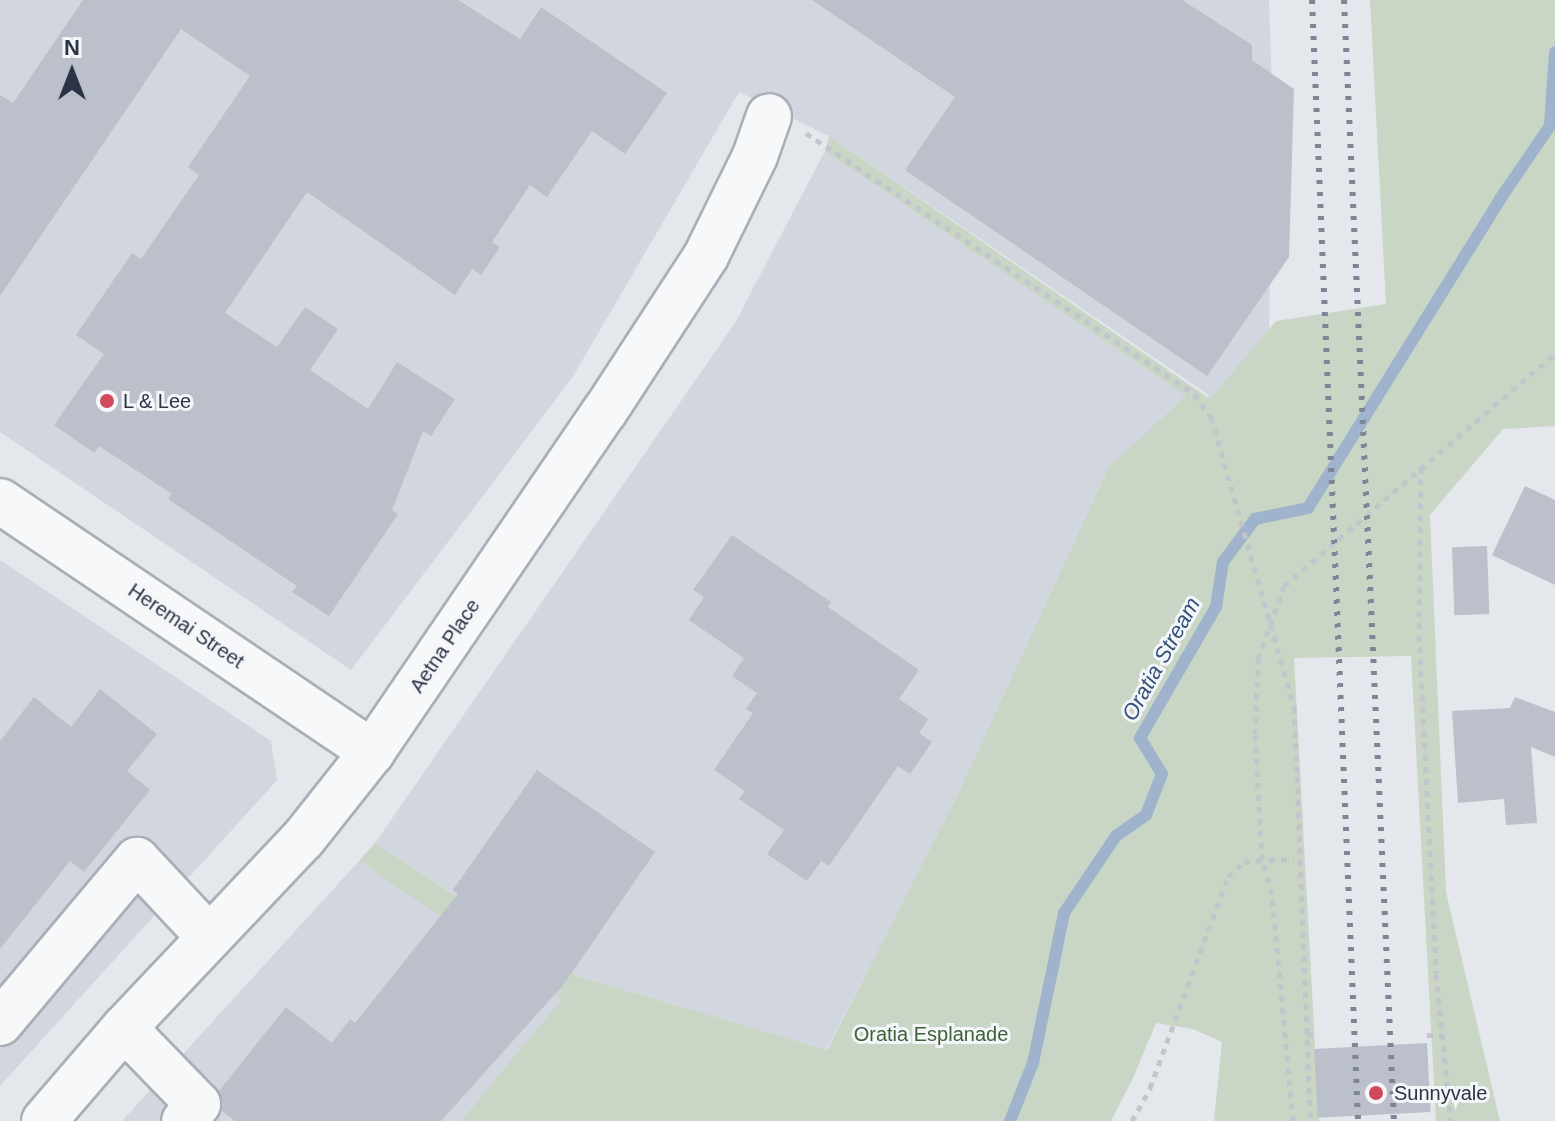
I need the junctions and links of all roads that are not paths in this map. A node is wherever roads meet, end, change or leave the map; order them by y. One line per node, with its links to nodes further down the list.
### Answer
1 (769, 116): 3 (street, Aetna Place)
2 (0, 501): 3 (street, Heremai Street)
3 (372, 752): 4 (street, Aetna Place)
4 (209, 937): 5 (street); 6 (street, Aetna Place)
5 (0, 1023)
6 (124, 1028): 7 (street, Aetna Place); 8 (street)
7 (59, 1116)
8 (184, 1121)

